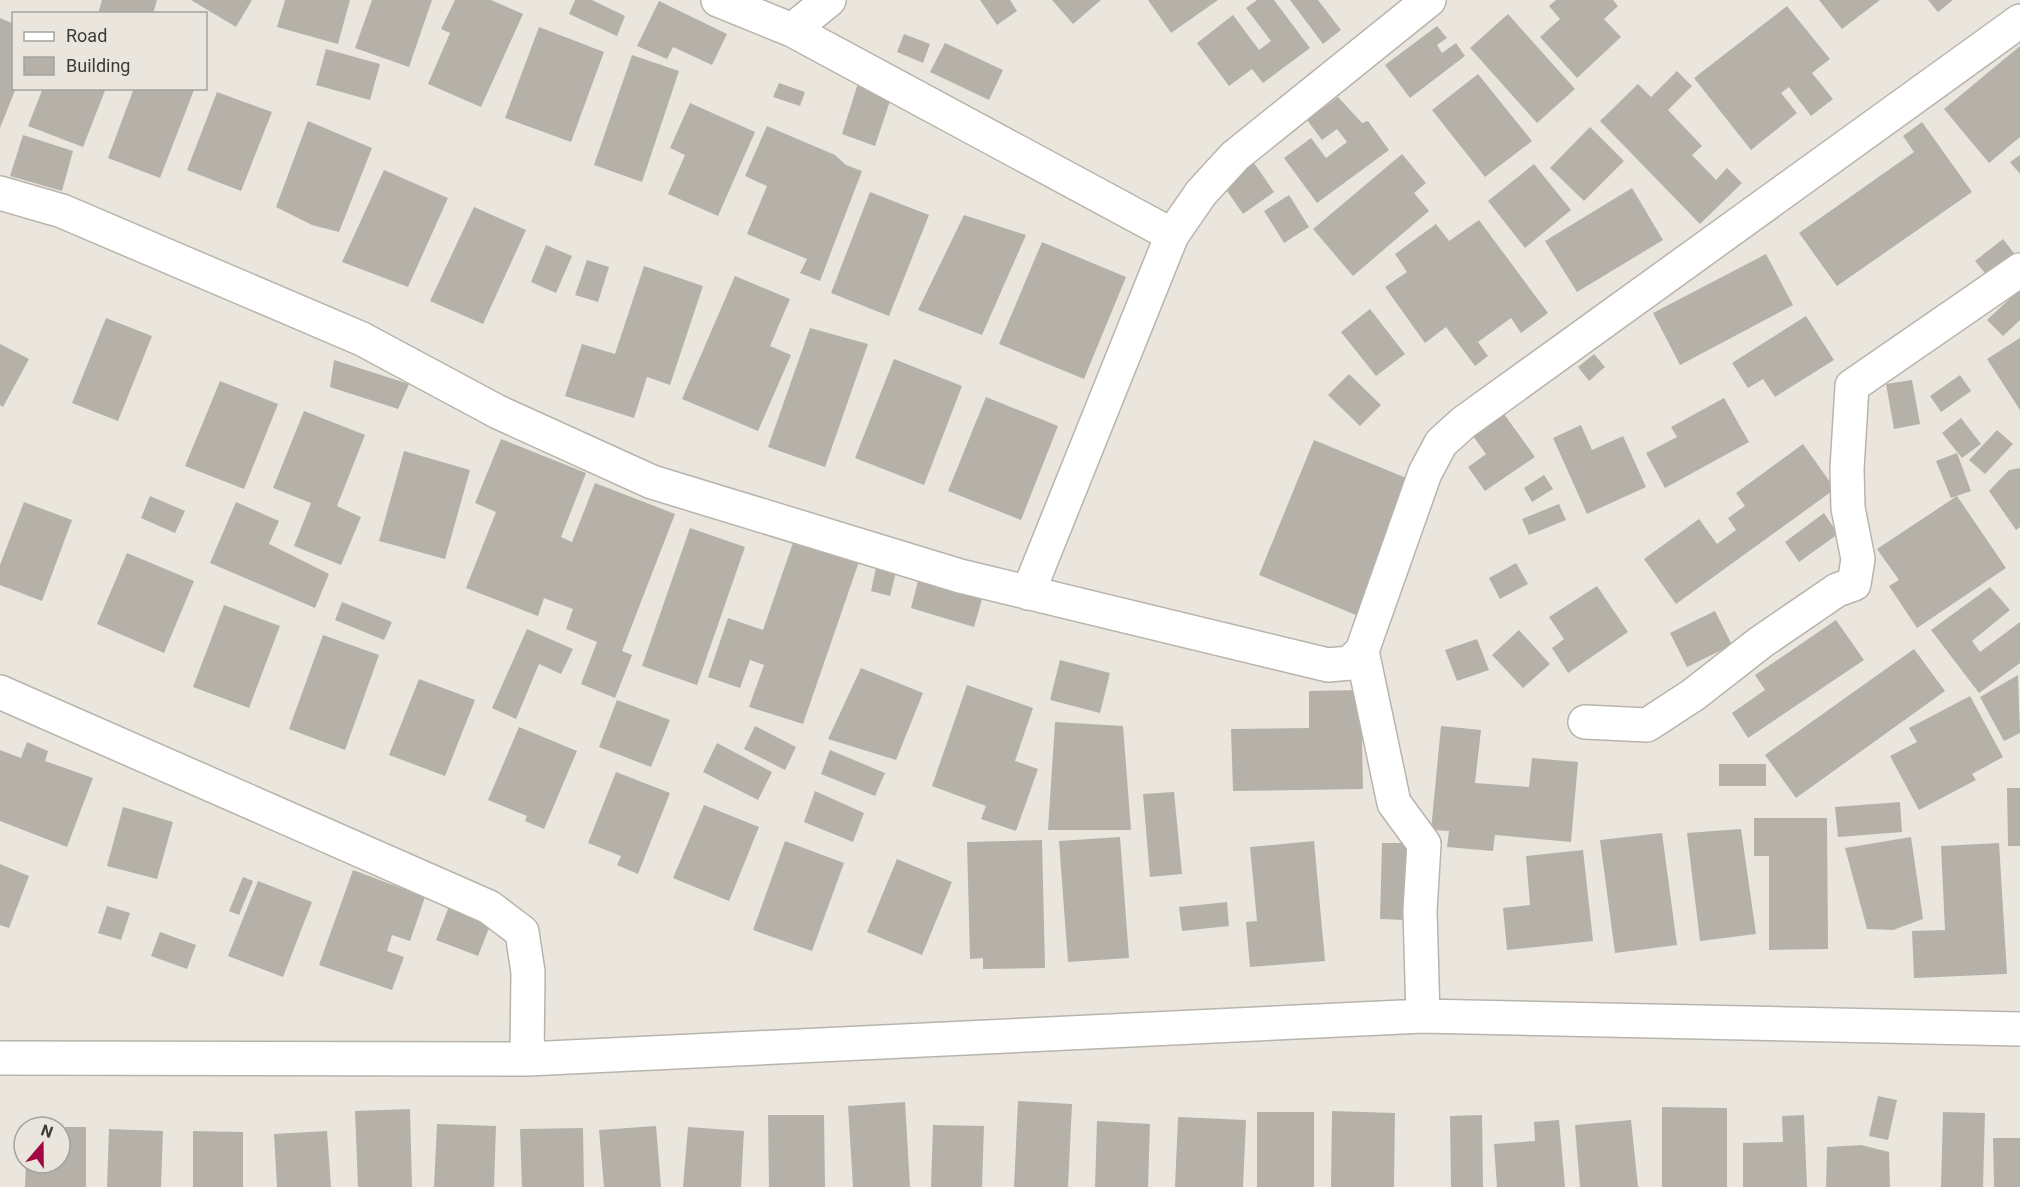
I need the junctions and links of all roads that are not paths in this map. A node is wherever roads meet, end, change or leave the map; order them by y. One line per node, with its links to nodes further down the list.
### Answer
1 (718, 0): 5 (street)
2 (829, 0): 5 (street)
3 (1429, 0): 7 (street)
4 (2020, 21): 10 (street)
5 (792, 30): 7 (street)
6 (0, 193): 9 (street)
7 (1172, 235): 9 (street)
8 (2020, 270): 12 (street)
9 (1028, 593): 10 (street)
10 (1362, 651): 13 (street)
11 (0, 692): 16 (street)
12 (1585, 722)
13 (1423, 1016): 14 (street); 16 (street)
14 (2020, 1029)
15 (0, 1058): 16 (street)
16 (527, 1059)

